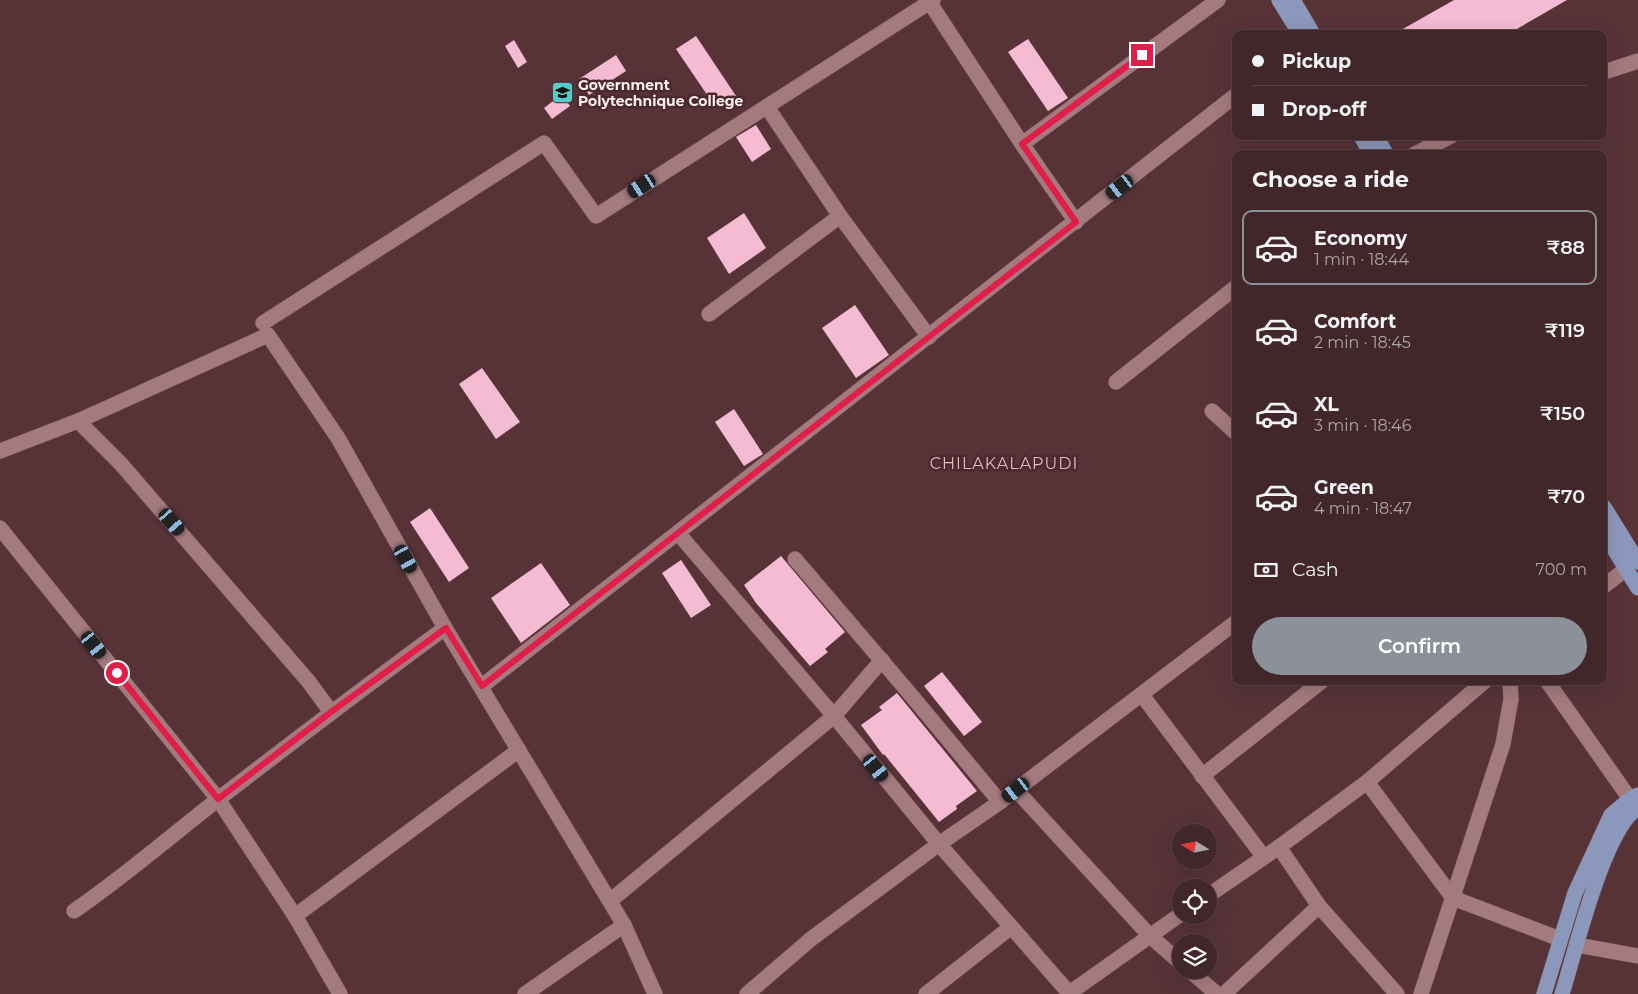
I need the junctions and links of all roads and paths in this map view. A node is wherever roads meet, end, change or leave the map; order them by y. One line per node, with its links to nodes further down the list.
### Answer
1 (1218, 0): 12 (street)
2 (1279, 0): 5 (main road)
3 (1293, 0): 6 (main road)
4 (930, 1): 10 (street); 12 (street)
5 (1298, 30)
6 (1311, 30)
7 (1638, 61): 8 (street)
8 (1607, 71)
9 (1232, 98): 15 (street)
10 (767, 106): 14 (street); 18 (street)
11 (1443, 140): 13 (street)
12 (1022, 144): 15 (street)
13 (1423, 150)
14 (840, 216): 17 (street); 19 (street)
15 (1076, 222): 19 (street)
16 (1232, 290): 20 (street)
17 (709, 314)
18 (262, 323)
19 (929, 337): 27 (street)
20 (1116, 382)
21 (1212, 411): 23 (street)
22 (78, 421): 24 (street); 34 (street); 42 (street)
23 (1232, 429)
24 (0, 451)
25 (1607, 513): 30 (main road)
26 (0, 528): 48 (street)
27 (678, 533): 40 (street); 43 (street)
28 (1607, 537): 30 (main road)
29 (795, 559): 35 (street)
30 (1634, 560): 31 (street); 32 (main road)
31 (1607, 583)
32 (1638, 588)
33 (1232, 625): 41 (street)
34 (446, 628): 40 (street); 42 (street)
35 (882, 660): 43 (street); 50 (street)
36 (1317, 685): 45 (street)
37 (1480, 685): 46 (street)
38 (1510, 685): 55 (street)
39 (1550, 685): 49 (street)
40 (482, 686): 44 (street)
41 (1142, 695): 45 (street); 47 (street)
42 (331, 712): 48 (street)
43 (834, 716): 51 (street); 56 (street)
44 (518, 750): 56 (street); 59 (street)
45 (1202, 776): 53 (street)
46 (1367, 782): 52 (street); 55 (street)
47 (1016, 790): 50 (street); 63 (street)
48 (218, 799): 58 (street); 59 (street)
49 (1635, 801): 64 (main road); 65 (main road)
50 (1000, 802): 51 (street)
51 (939, 844): 62 (street); 73 (street)
52 (1279, 847): 53 (street); 57 (street)
53 (1263, 856): 54 (street)
54 (1217, 889)
55 (1453, 898): 64 (street); 78 (street)
56 (610, 901): 61 (street)
57 (1319, 906): 76 (street); 77 (street)
58 (74, 911)
59 (295, 916): 71 (street)
60 (1172, 920): 63 (street)
61 (624, 925): 70 (street); 72 (street)
62 (1011, 927): 69 (street); 74 (street)
63 (1150, 936): 66 (street); 69 (street)
64 (1560, 940): 79 (main road)
65 (1577, 945): 67 (street); 80 (main road)
66 (1172, 955)
67 (1638, 956)
68 (1200, 979): 75 (street)
69 (1073, 992)
70 (530, 993)
71 (340, 994)
72 (655, 994)
73 (747, 994)
74 (926, 994)
75 (1217, 994)
76 (1224, 994)
77 (1397, 994)
78 (1421, 994)
79 (1544, 994)
80 (1562, 994)

